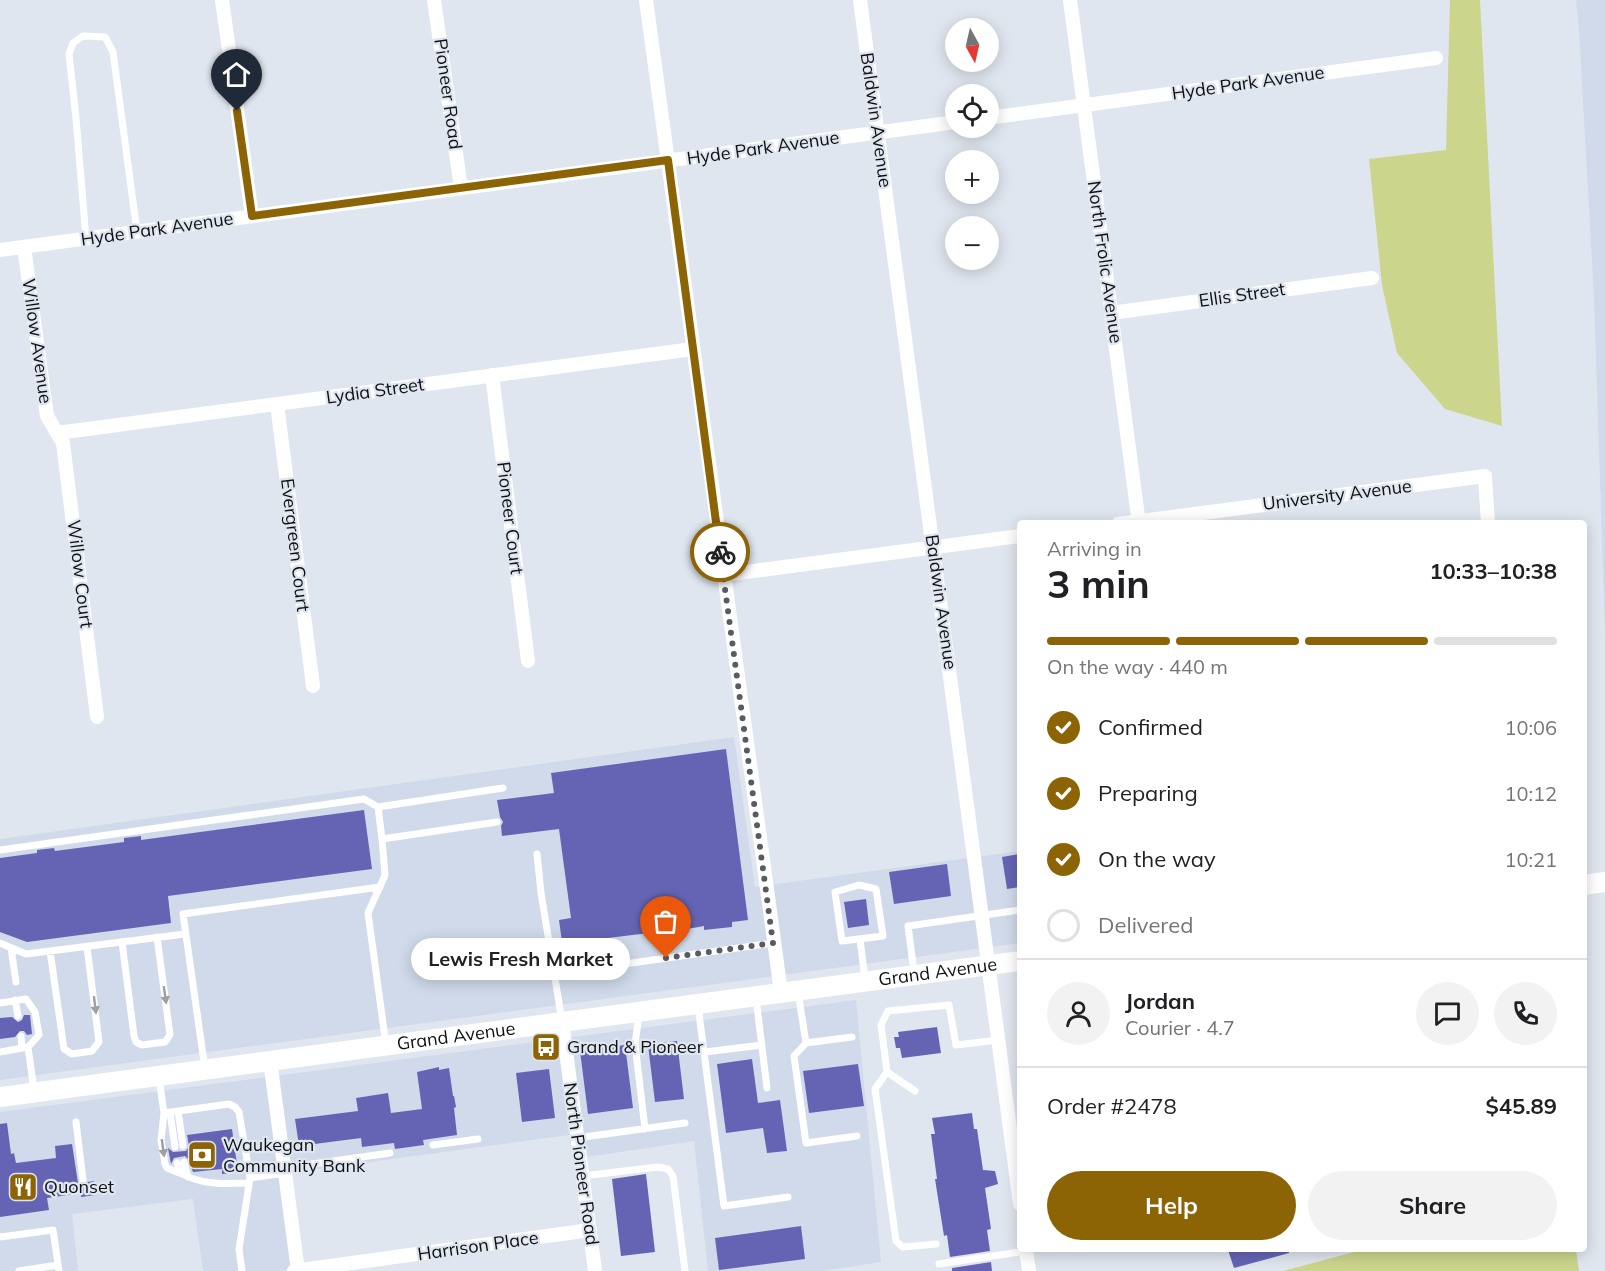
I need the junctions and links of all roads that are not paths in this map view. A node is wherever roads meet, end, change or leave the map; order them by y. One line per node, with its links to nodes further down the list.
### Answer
1 (222, 0): 13 (street)
2 (434, 0): 12 (street, Pioneer Road)
3 (646, 0): 11 (street)
4 (860, 0): 10 (street, Baldwin Avenue)
5 (1070, 0): 7 (street, North Frolic Avenue)
6 (1436, 58): 7 (street, Hyde Park Avenue)
7 (1084, 105): 8 (street, Hyde Park Avenue); 19 (street, North Frolic Avenue)
8 (999, 117)
9 (945, 123): 10 (street, Hyde Park Avenue)
10 (878, 132): 11 (street, Hyde Park Avenue); 28 (street, Baldwin Avenue)
11 (668, 160): 12 (street, Hyde Park Avenue); 20 (street)
12 (461, 188): 13 (street, Hyde Park Avenue)
13 (252, 216): 14 (street, Hyde Park Avenue)
14 (137, 232): 15 (street, Hyde Park Avenue); 15 (lane)
15 (86, 239): 16 (street, Hyde Park Avenue)
16 (24, 247): 17 (street, Hyde Park Avenue); 23 (street, Willow Avenue)
17 (0, 250)
18 (1372, 278): 19 (street, Ellis Street)
19 (1111, 313): 24 (street, North Frolic Avenue)
20 (693, 349): 21 (street, Lydia Street); 29 (street)
21 (492, 375): 22 (street, Lydia Street); 30 (street, Pioneer Court)
22 (277, 404): 23 (street, Lydia Street); 31 (street, Evergreen Court)
23 (57, 433): 32 (street, Willow Court)
24 (1139, 520)
25 (1154, 520): 26 (street, University Avenue)
26 (1488, 520)
27 (1017, 536): 28 (street)
28 (933, 547): 29 (street); 43 (street, Baldwin Avenue)
29 (723, 575): 49 (street)
30 (528, 661)
31 (313, 686)
32 (98, 717)
33 (503, 788): 34 (lane)
34 (378, 807): 36 (lane); 37 (lane)
35 (497, 822): 36 (lane)
36 (382, 838): 41 (lane)
37 (0, 849)
38 (537, 854): 55 (lane)
39 (1605, 882): 40 (main road)
40 (1587, 885)
41 (380, 887): 44 (lane); 71 (lane)
42 (1017, 910): 43 (lane)
43 (983, 915): 54 (street, Baldwin Avenue); 56 (lane)
44 (185, 934): 45 (lane); 77 (lane)
45 (157, 938): 47 (lane); 47 (lane, one-way to 47)
46 (860, 939): 46 (lane); 57 (lane)
47 (122, 942): 50 (lane)
48 (0, 943): 51 (lane)
49 (773, 943): 55 (lane); 59 (street)
50 (87, 946): 52 (lane); 52 (lane, one-way to 52)
51 (12, 948): 52 (lane); 58 (lane)
52 (50, 951)
53 (1017, 961): 54 (main road, Grand Avenue)
54 (989, 965): 56 (main road, Grand Avenue); 69 (street, Baldwin Avenue)
55 (554, 974): 66 (lane)
56 (914, 975): 57 (main road, Grand Avenue)
57 (865, 981): 59 (main road, Grand Avenue)
58 (16, 982)
59 (789, 991): 60 (main road, Grand Avenue); 70 (lane)
60 (755, 996): 63 (main road, Grand Avenue); 72 (lane)
61 (15, 1000): 62 (lane); 65 (lane); 73 (lane)
62 (0, 1003)
63 (698, 1004): 64 (main road, Grand Avenue); 75 (lane)
64 (640, 1011): 66 (main road, Grand Avenue); 88 (lane)
65 (18, 1016)
66 (562, 1021): 71 (main road, Grand Avenue); 90 (street, North Pioneer Road)
67 (21, 1036): 73 (lane)
68 (852, 1037): 70 (lane)
69 (999, 1040): 78 (lane); 100 (street, Baldwin Avenue)
70 (806, 1043): 89 (lane)
71 (386, 1044): 76 (main road, Grand Avenue)
72 (762, 1045): 75 (lane); 80 (lane)
73 (25, 1048): 74 (lane); 82 (lane)
74 (0, 1052)
75 (705, 1052): 101 (lane)
76 (270, 1060): 77 (main road, Grand Avenue); 95 (street)
77 (206, 1069): 79 (main road, Grand Avenue)
78 (887, 1072): 81 (lane); 104 (lane)
79 (159, 1076): 82 (main road, Grand Avenue); 85 (lane)
80 (767, 1088)
81 (915, 1091)
82 (34, 1092): 83 (main road, Grand Avenue)
83 (0, 1097)
84 (178, 1111): 85 (lane); 85 (lane); 99 (lane)
85 (167, 1113): 96 (lane, one-way to 96)
86 (76, 1122): 98 (lane)
87 (685, 1123): 88 (lane)
88 (645, 1129): 90 (lane)
89 (857, 1136)
90 (577, 1138): 97 (street, North Pioneer Road)
91 (478, 1139): 92 (lane)
92 (433, 1145)
93 (390, 1153): 95 (lane)
94 (181, 1162): 96 (lane)
95 (284, 1170): 99 (lane); 111 (street)
96 (185, 1176): 99 (lane)
97 (582, 1176): 102 (street, North Pioneer Road); 113 (lane)
98 (83, 1180)
99 (249, 1181): 110 (lane)
100 (1017, 1181)
101 (788, 1197)
102 (590, 1230): 111 (street, Harrison Place); 112 (street, North Pioneer Road)
103 (0, 1237): 108 (lane)
104 (936, 1244)
105 (1017, 1251): 107 (lane)
106 (1026, 1252): 114 (street)
107 (939, 1264)
108 (59, 1268): 109 (lane)
109 (19, 1271)
110 (242, 1271)
111 (297, 1271)
112 (595, 1271)
113 (685, 1271)
114 (1029, 1271)

